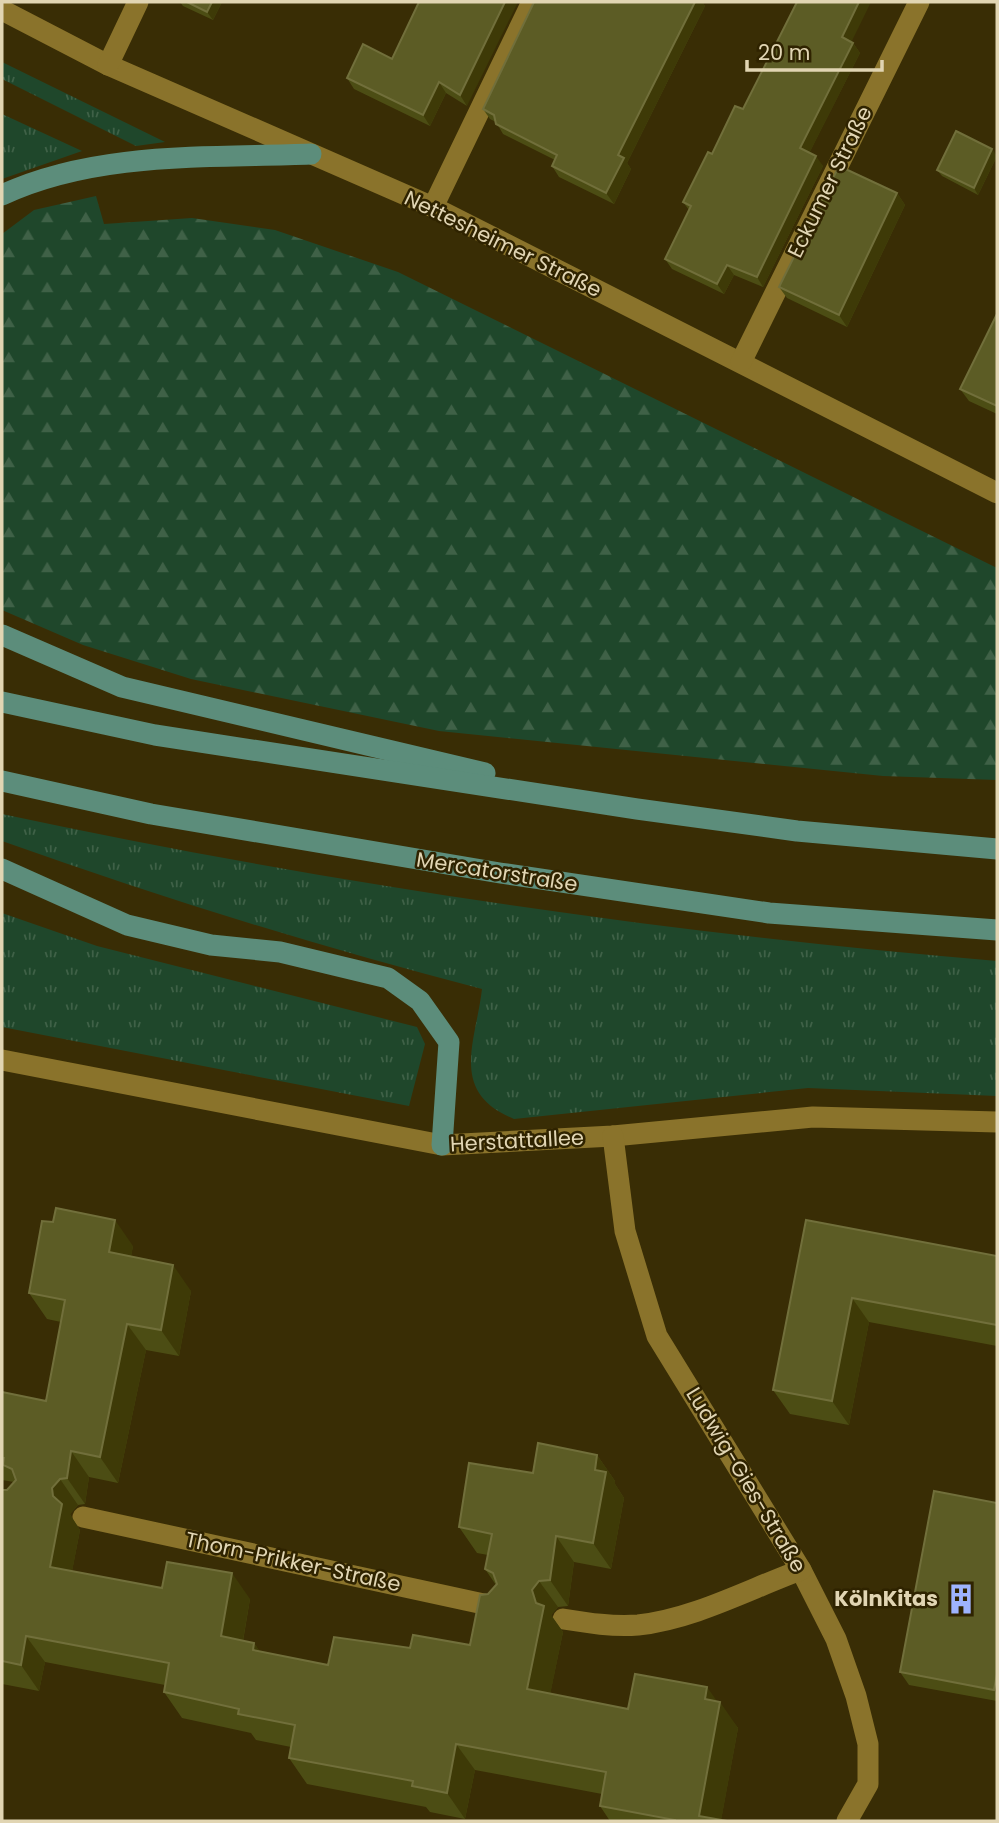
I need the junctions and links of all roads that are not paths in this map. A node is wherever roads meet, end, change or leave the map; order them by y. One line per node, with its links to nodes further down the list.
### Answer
1 (138, 2): 5 (street)
2 (532, 2): 8 (street)
3 (919, 2): 9 (street, Eckumer Straße)
4 (2, 10): 5 (street, Nettesheimer Straße)
5 (108, 65): 6 (street, Nettesheimer Straße)
6 (311, 154): 7 (main road); 8 (street, Nettesheimer Straße)
7 (2, 195)
8 (433, 207): 9 (street, Nettesheimer Straße)
9 (741, 362): 10 (street, Nettesheimer Straße)
10 (997, 493)
11 (2, 635): 14 (main road)
12 (2, 702): 14 (main road)
13 (2, 781): 17 (main road, Mercatorstraße)
14 (637, 809): 15 (main road)
15 (997, 849)
16 (2, 869): 21 (main road)
17 (997, 930)
18 (2, 1060): 21 (street, Herstattallee)
19 (997, 1122): 20 (street, Herstattallee)
20 (613, 1136): 21 (street, Herstattallee); 23 (street, Ludwig-Gies-Straße)
21 (442, 1145)
22 (83, 1517): 24 (street, Thorn-Prikker-Straße)
23 (801, 1570): 25 (street); 26 (street, Ludwig-Gies-Straße)
24 (502, 1608)
25 (563, 1619)
26 (847, 1821)

